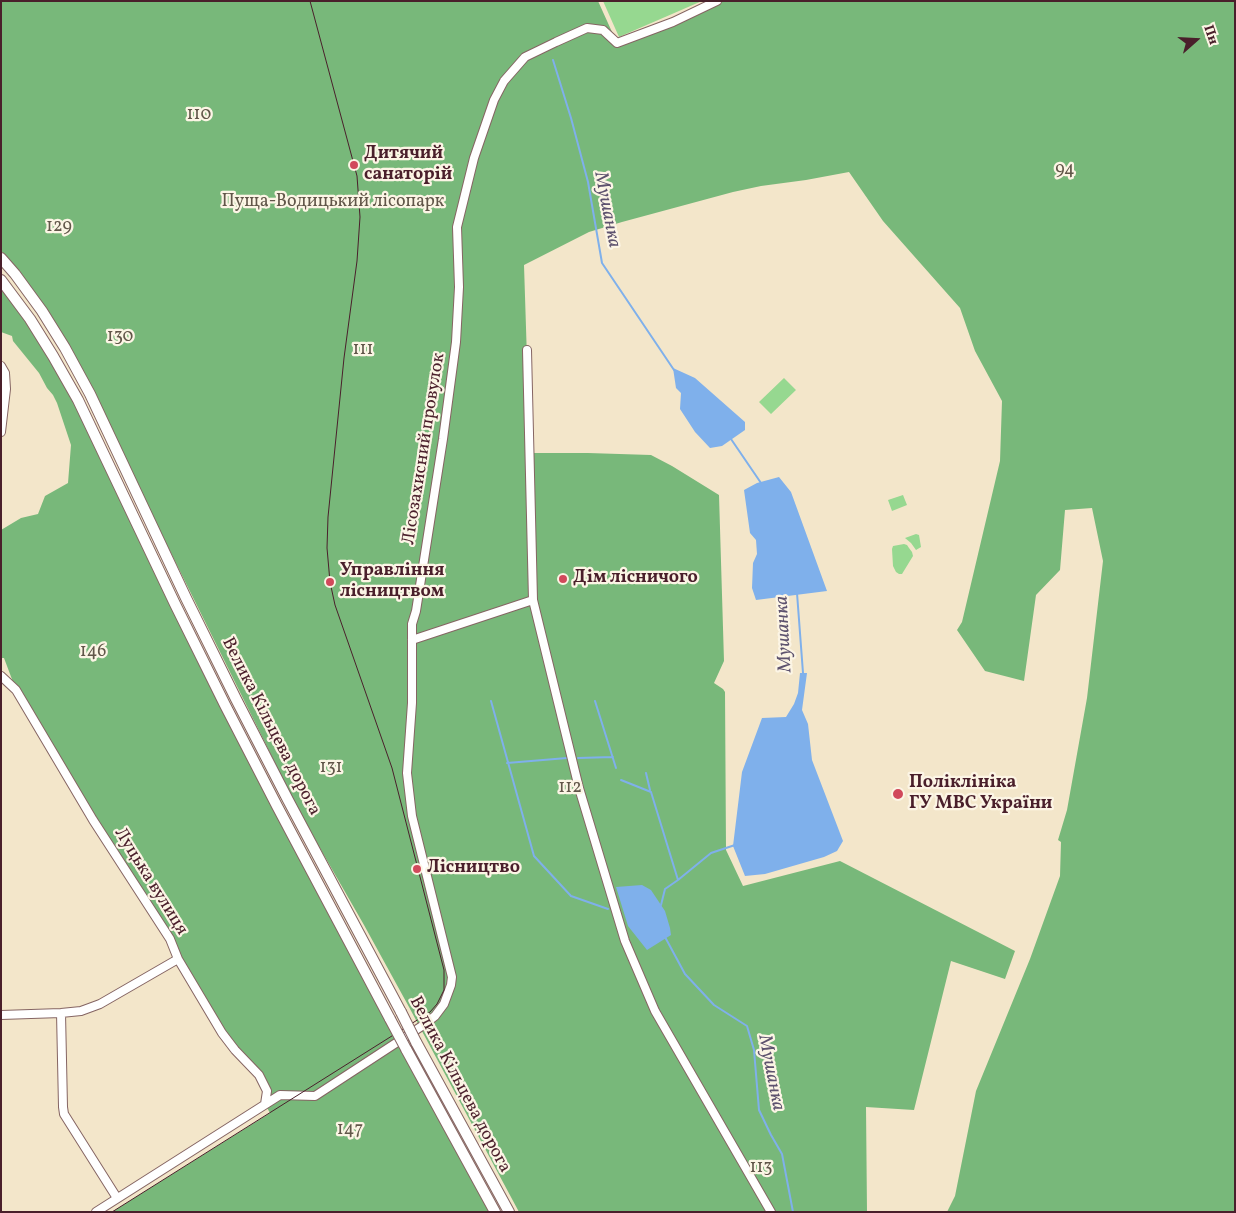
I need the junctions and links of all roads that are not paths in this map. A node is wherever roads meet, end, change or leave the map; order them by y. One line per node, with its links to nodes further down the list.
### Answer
1 (716, 1): 8 (street, Лісозахисний провулок)
2 (1, 258): 17 (main road, Велика Кільцева дорога, bridge)
3 (1, 280): 16 (main road, Велика Кільцева дорога, bridge)
4 (527, 350): 7 (street)
5 (1, 366): 6 (street)
6 (1, 432)
7 (533, 600): 8 (street); 18 (street)
8 (412, 640): 13 (street, Лісозахисний провулок)
9 (1, 676): 10 (street, Луцька вулиця)
10 (178, 959): 11 (street); 13 (street, Луцька вулиця)
11 (61, 1013): 12 (street); 14 (street)
12 (1, 1015)
13 (265, 1104): 14 (street, Лісозахисний провулок)
14 (117, 1198): 15 (street, Лісозахисний провулок)
15 (96, 1212)
16 (495, 1212)
17 (509, 1212)
18 (771, 1212)

